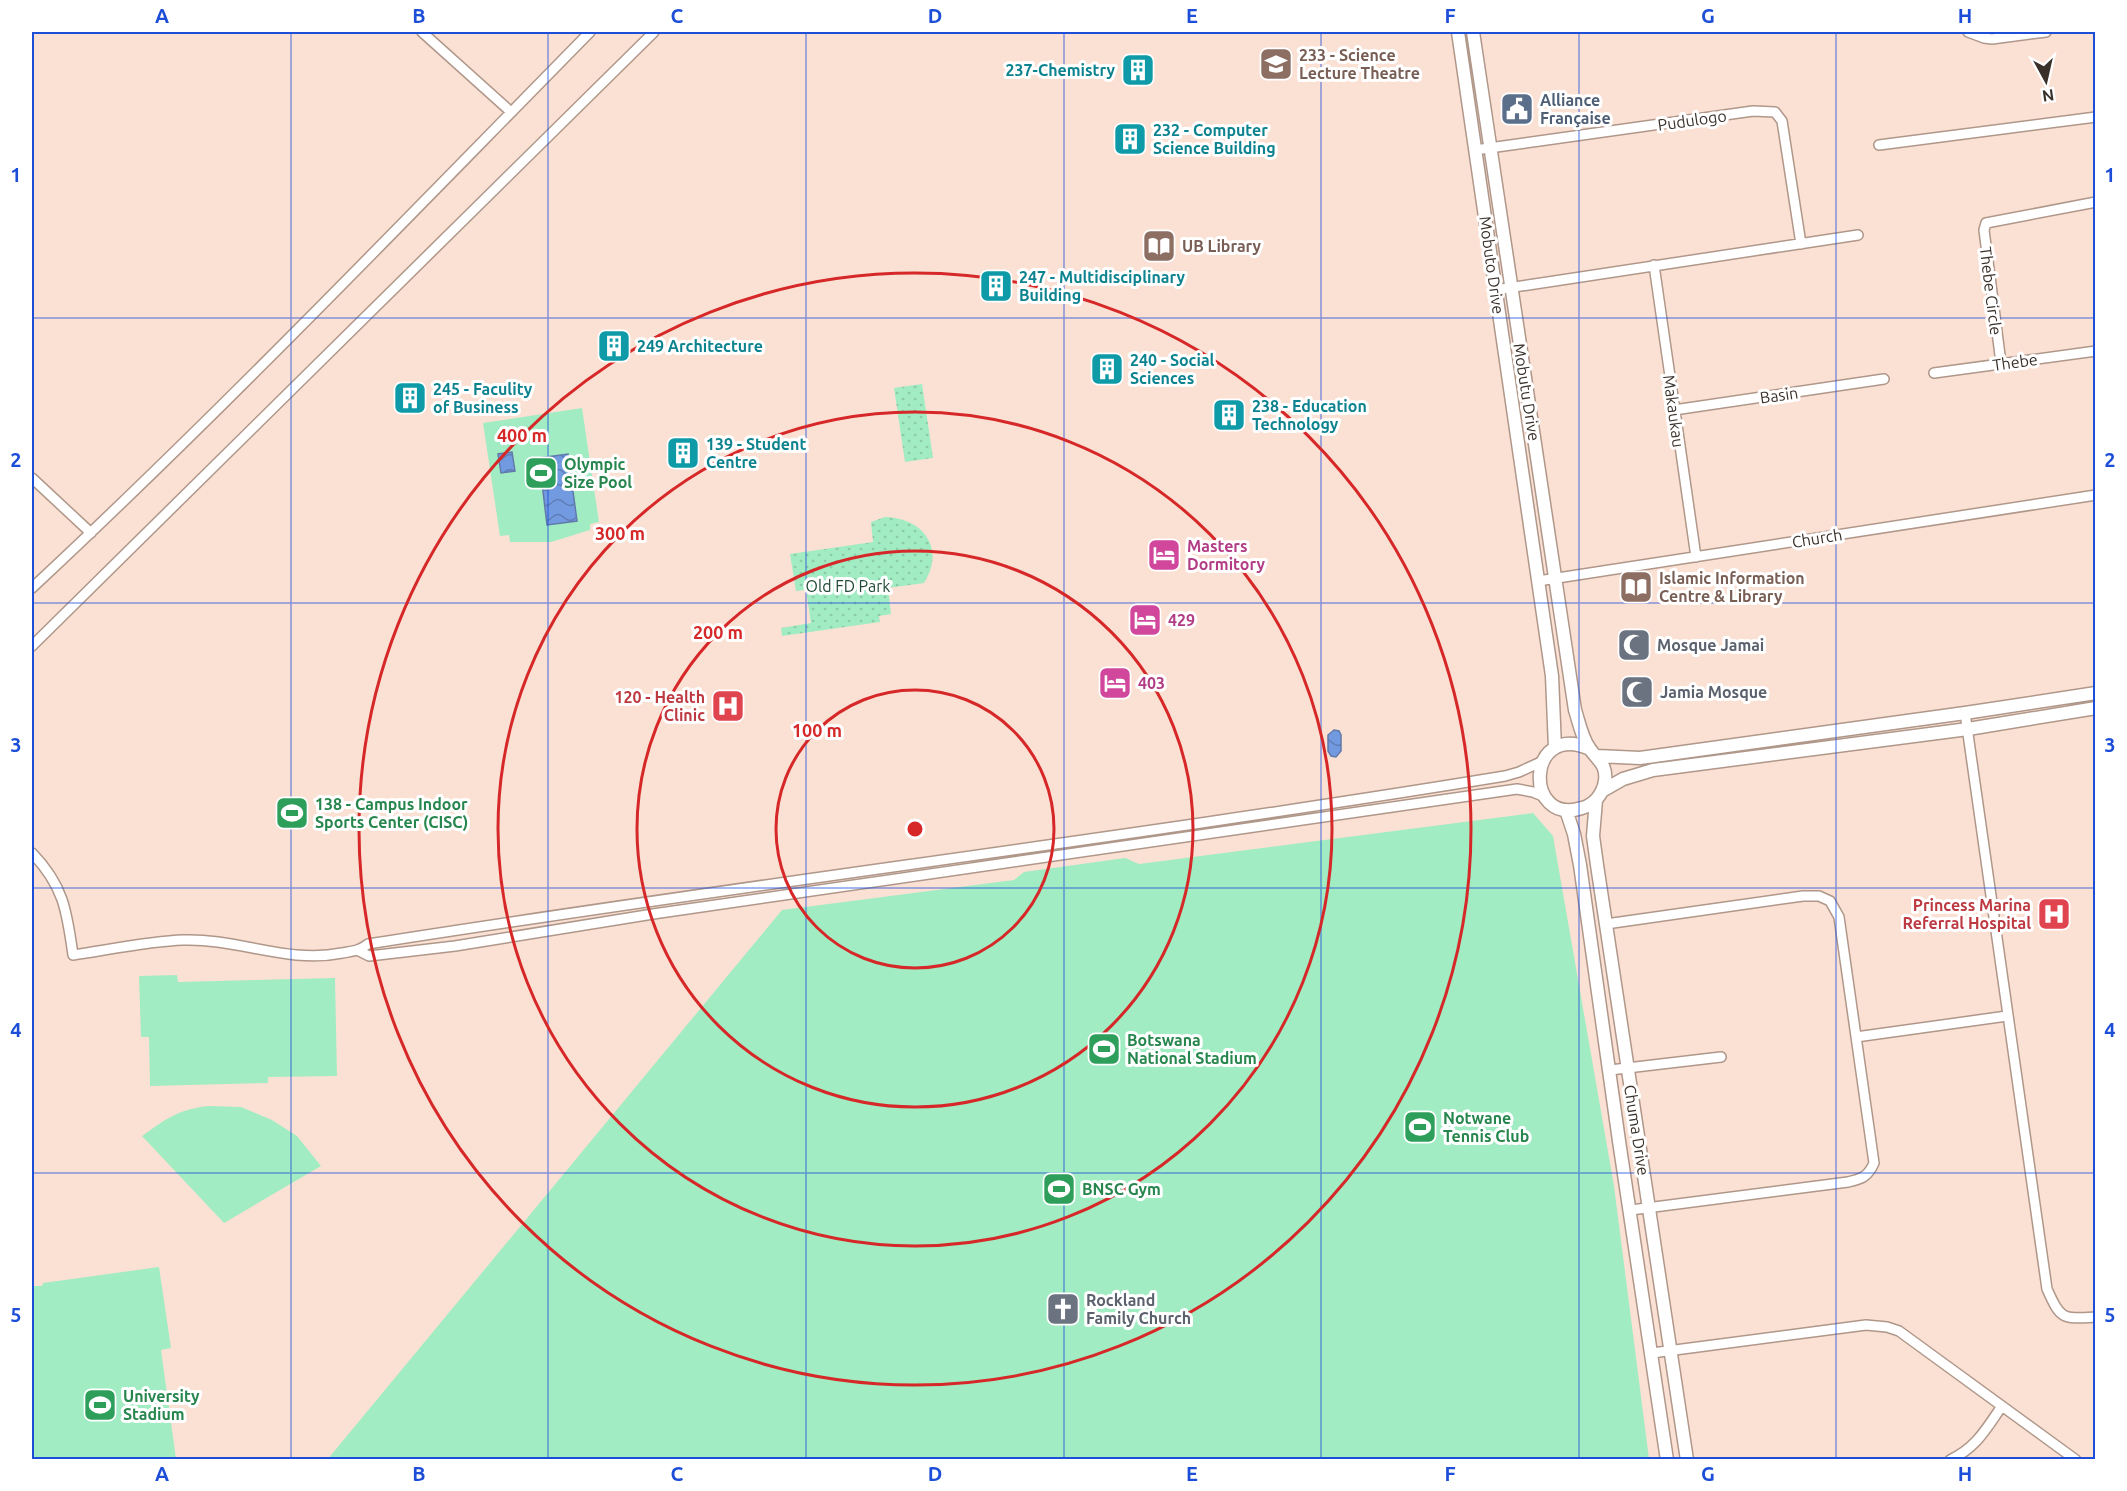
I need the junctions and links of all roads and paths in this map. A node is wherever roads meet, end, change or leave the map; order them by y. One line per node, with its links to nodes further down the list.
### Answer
1 (422, 32): 8 (street)
2 (590, 32): 8 (street)
3 (654, 32): 33 (street)
4 (1458, 32): 11 (main road, Mobuto Drive)
5 (1473, 32): 10 (main road, Mobutu Drive)
6 (1968, 32): 7 (street)
7 (2046, 32)
8 (511, 112): 28 (street)
9 (2096, 117): 12 (street)
10 (1486, 122): 11 (main road); 13 (main road, Mobutu Drive)
11 (1471, 124): 14 (main road, Mobuto Drive)
12 (1879, 146)
13 (1490, 148): 14 (street, Pudulogo); 17 (street, Pudulogo); 19 (main road, Mobutu Drive)
14 (1475, 150): 20 (main road, Mobuto Drive)
15 (2096, 202): 22 (street, Thebe Circle)
16 (1858, 235): 17 (street)
17 (1801, 244): 18 (street)
18 (1654, 265): 19 (street); 25 (street, Makaukau)
19 (1511, 286): 20 (street); 30 (main road, Mobutu Drive)
20 (1496, 290): 31 (main road, Mobuto Drive)
21 (2096, 351): 22 (street, Thebe)
22 (2001, 363): 23 (street, Thebe)
23 (1934, 374)
24 (1884, 380): 25 (street, Basin)
25 (1674, 410): 29 (street, Makaukau)
26 (32, 478): 28 (street)
27 (2096, 495): 29 (street, Church)
28 (91, 533): 32 (street)
29 (1696, 557): 30 (street, Church)
30 (1555, 579): 31 (street, Church); 39 (main road, Mobutu Drive)
31 (1538, 581): 38 (main road, Mobuto Drive)
32 (32, 588)
33 (32, 646)
34 (2096, 693): 36 (main road)
35 (2096, 708): 37 (main road)
36 (1965, 713): 37 (street); 39 (main road)
37 (1968, 729): 41 (main road); 51 (street)
38 (1555, 748): 39 (main road); 40 (main road)
39 (1593, 753): 41 (main road)
40 (1543, 761): 42 (main road); 45 (street)
41 (1599, 796): 43 (main road); 47 (main road, Chuma Drive)
42 (1545, 797): 43 (main road); 46 (street)
43 (1566, 810): 55 (main road, Chuma Drive)
44 (32, 853): 50 (street)
45 (652, 901): 46 (street); 48 (street)
46 (653, 914): 49 (street)
47 (1606, 924): 52 (street); 54 (main road, Chuma Drive)
48 (481, 927): 49 (street); 50 (street)
49 (484, 942): 50 (street)
50 (359, 951)
51 (2007, 1016): 52 (street); 58 (street)
52 (1856, 1037): 56 (street)
53 (1720, 1057): 54 (street)
54 (1628, 1068): 55 (street); 56 (main road, Chuma Drive)
55 (1610, 1070): 57 (main road, Chuma Drive)
56 (1649, 1208): 57 (street); 59 (main road, Chuma Drive)
57 (1631, 1210): 60 (main road, Chuma Drive)
58 (2096, 1317)
59 (1671, 1350): 60 (street); 61 (street); 63 (main road, Chuma Drive)
60 (1652, 1353): 62 (main road, Chuma Drive)
61 (2002, 1406): 64 (street); 65 (street)
62 (1667, 1460)
63 (1686, 1460)
64 (1950, 1460)
65 (2076, 1460)

